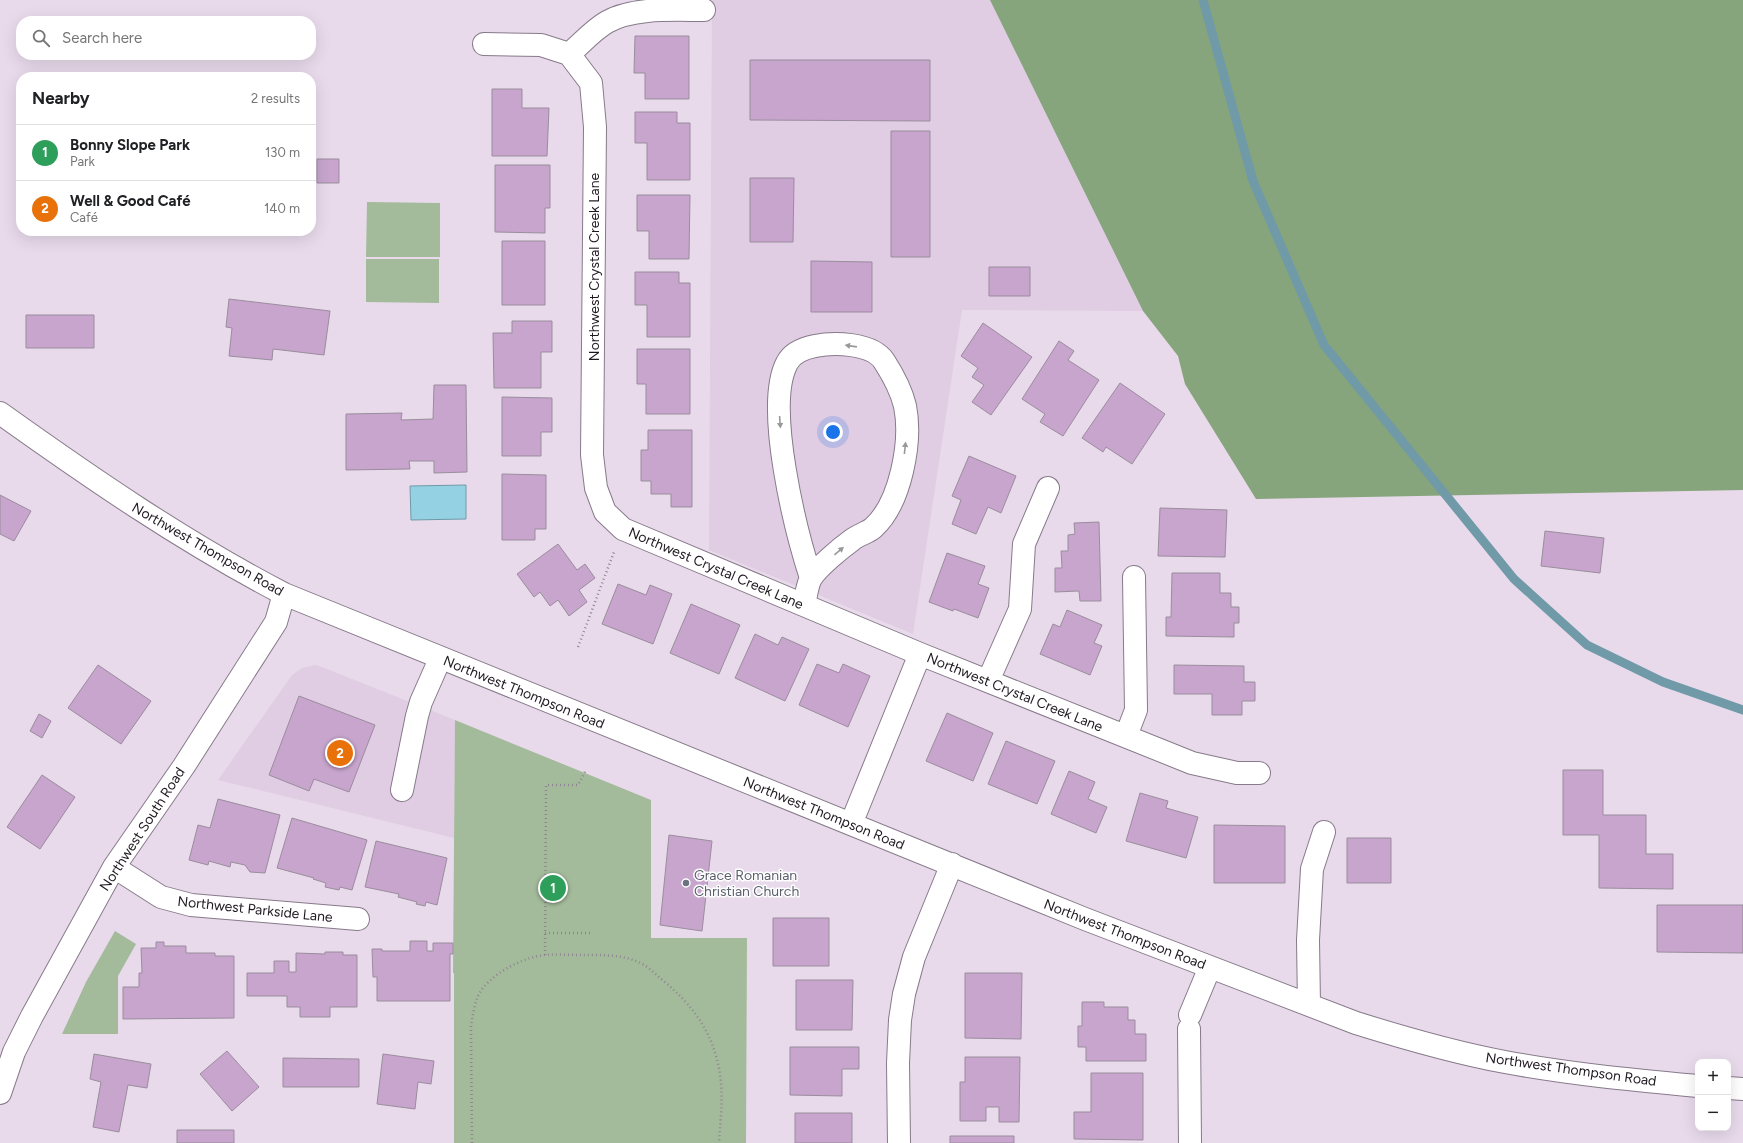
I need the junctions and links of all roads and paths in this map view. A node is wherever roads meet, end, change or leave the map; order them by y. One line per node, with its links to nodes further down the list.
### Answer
1 (704, 10): 3 (street)
2 (484, 44): 3 (street)
3 (569, 54): 6 (street, Northwest Crystal Creek Lane)
4 (0, 413): 9 (street, Northwest Thompson Road)
5 (1048, 488): 14 (street)
6 (623, 529): 10 (street, Northwest Crystal Creek Lane); 11 (path)
7 (1134, 577): 15 (street)
8 (811, 578): 8 (street, one-way to 8); 10 (street)
9 (284, 594): 13 (street, Northwest Thompson Road); 22 (street, Northwest South Road)
10 (804, 605): 12 (street, Northwest Crystal Creek Lane)
11 (578, 647)
12 (920, 654): 14 (street, Northwest Crystal Creek Lane); 19 (street)
13 (440, 659): 18 (street); 19 (street, Northwest Thompson Road)
14 (988, 681): 15 (street, Northwest Crystal Creek Lane)
15 (1126, 736): 17 (street, Northwest Crystal Creek Lane)
16 (586, 770): 24 (path)
17 (1259, 773)
18 (402, 790)
19 (851, 824): 21 (street, Northwest Thompson Road)
20 (1324, 832): 28 (street)
21 (952, 864): 27 (street, Northwest Thompson Road); 35 (street)
22 (114, 867): 23 (street, Northwest Parkside Lane); 32 (street, Northwest South Road)
23 (358, 919)
24 (545, 933): 25 (path); 26 (path)
25 (590, 933)
26 (545, 955): 33 (path); 34 (path)
27 (1210, 967): 28 (street, Northwest Thompson Road); 36 (street)
28 (1309, 1005): 29 (street, Northwest Thompson Road)
29 (1695, 1086)
30 (1731, 1088): 31 (street)
31 (1743, 1089)
32 (0, 1093)
33 (472, 1143)
34 (719, 1143)
35 (899, 1143)
36 (1190, 1143)

